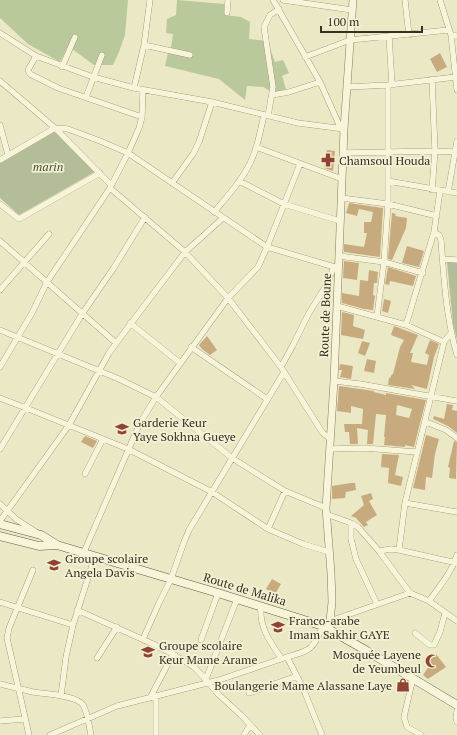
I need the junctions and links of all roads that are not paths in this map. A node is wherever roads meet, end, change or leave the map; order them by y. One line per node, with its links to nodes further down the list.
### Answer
1 (150, 0): 17 (street)
2 (228, 0): 10 (street)
3 (273, 0): 8 (street)
4 (283, 0): 9 (street)
5 (353, 0): 9 (street, Route de Boune)
6 (405, 0): 13 (street)
7 (440, 0): 12 (street)
8 (279, 9): 21 (street); 33 (street)
9 (352, 10): 16 (street, Route de Boune)
10 (227, 13)
11 (0, 33): 20 (street)
12 (452, 33): 13 (street); 23 (street)
13 (409, 34): 14 (street)
14 (389, 36): 16 (street); 28 (street)
15 (75, 37): 22 (street)
16 (350, 40): 21 (street); 29 (street, Route de Boune)
17 (144, 45): 19 (street); 30 (street)
18 (102, 55): 24 (street)
19 (190, 55)
20 (36, 56): 22 (street); 34 (street)
21 (305, 57): 27 (street)
22 (62, 67): 24 (street)
23 (456, 74): 25 (street); 32 (street)
24 (93, 77): 30 (street); 34 (street)
25 (432, 79): 28 (street); 43 (street)
26 (0, 81): 39 (street)
27 (320, 82): 33 (street); 40 (street)
28 (390, 85): 29 (street); 45 (street)
29 (347, 87): 40 (street, Route de Boune)
30 (134, 88): 31 (street)
31 (143, 90): 35 (street); 37 (street)
32 (457, 90)
33 (272, 95): 36 (street)
34 (86, 97): 37 (street)
35 (212, 102): 36 (street); 55 (street)
36 (266, 116): 40 (street); 42 (street)
37 (142, 117): 46 (street)
38 (0, 125): 48 (street)
39 (55, 128): 46 (street); 48 (street); 51 (street)
40 (342, 129): 47 (street, Route de Boune)
41 (457, 141): 44 (street)
42 (256, 147): 50 (street); 53 (street)
43 (435, 151): 44 (street); 45 (street); 57 (street)
44 (454, 152): 59 (street)
45 (387, 153): 47 (street); 54 (street)
46 (128, 154): 55 (street); 56 (street)
47 (343, 154): 52 (street, Route de Boune)
48 (8, 155): 49 (street)
49 (0, 160)
50 (300, 164): 52 (street); 63 (street)
51 (100, 172): 56 (street); 62 (street)
52 (342, 179): 61 (street, Route de Boune)
53 (239, 181): 63 (street); 65 (street)
54 (388, 181): 57 (street); 64 (street)
55 (172, 183): 65 (street)
56 (111, 186): 67 (street); 82 (street)
57 (432, 190): 58 (street)
58 (440, 191): 59 (street); 66 (street)
59 (448, 192): 60 (street)
60 (457, 193)
61 (341, 198): 64 (street); 69 (street, Route de Boune)
62 (0, 204)
63 (284, 204): 69 (street); 73 (street)
64 (388, 204): 66 (street); 79 (street)
65 (214, 212): 68 (street)
66 (437, 216): 70 (street)
67 (145, 217): 74 (street); 86 (street)
68 (223, 218): 73 (street); 74 (street)
69 (340, 221): 75 (street, Route de Boune)
70 (434, 232): 76 (street); 81 (street)
71 (49, 234): 78 (street)
72 (0, 241): 78 (street)
73 (267, 247): 80 (street); 84 (street)
74 (185, 252): 84 (street); 88 (street)
75 (338, 256): 79 (street); 80 (street, Route de Boune)
76 (442, 259): 77 (street); 91 (street)
77 (457, 260)
78 (25, 262): 82 (street); 83 (street)
79 (384, 262): 81 (street); 87 (street)
80 (336, 268): 85 (street, Route de Boune); 100 (street)
81 (423, 273): 89 (street)
82 (47, 282): 86 (street); 92 (street)
83 (0, 290)
84 (228, 298): 95 (street); 100 (street)
85 (337, 306): 87 (street); 102 (street, Route de Boune)
86 (82, 314): 94 (street); 96 (street)
87 (377, 316): 89 (street)
88 (130, 323): 94 (street); 98 (street)
89 (406, 325): 93 (street)
90 (0, 330): 92 (street)
91 (451, 333): 93 (street); 97 (street)
92 (17, 338): 96 (street); 99 (street)
93 (444, 342): 104 (street)
94 (116, 343): 101 (street)
95 (191, 347): 98 (street); 106 (street)
96 (58, 354): 101 (street); 108 (street)
97 (457, 355)
98 (180, 362): 103 (street)
99 (0, 367)
100 (282, 369): 106 (street); 113 (street)
101 (99, 371): 103 (street); 110 (street)
102 (334, 382): 104 (street); 113 (street, Route de Boune)
103 (156, 397): 115 (street); 118 (street)
104 (430, 397): 107 (street); 109 (street)
105 (0, 398): 108 (street)
106 (267, 399): 118 (street)
107 (457, 401)
108 (26, 408): 110 (street); 114 (street)
109 (426, 422): 111 (street); 117 (street)
110 (69, 425): 112 (street); 124 (street)
111 (457, 438)
112 (103, 439): 115 (street); 119 (street)
113 (330, 439): 116 (street, Route de Boune)
114 (0, 449)
115 (128, 449): 121 (street); 135 (street)
116 (330, 450): 117 (street); 125 (street, Route de Boune)
117 (416, 452): 122 (street)
118 (232, 458): 120 (street); 121 (street)
119 (85, 474)
120 (285, 491): 125 (street); 129 (street)
121 (212, 492): 129 (street); 141 (street)
122 (406, 503): 126 (street); 133 (street)
123 (0, 504): 124 (street)
124 (8, 511): 127 (street); 130 (street)
125 (326, 511): 128 (street); 136 (street, Route de Boune)
126 (457, 512)
127 (0, 522): 130 (main road, Route de Malika)
128 (351, 523): 134 (street); 147 (street)
129 (268, 529): 136 (street)
130 (41, 535): 132 (main road, Route de Malika)
131 (0, 536): 132 (main road, Route de Malika)
132 (57, 545): 135 (main road, Route de Malika)
133 (399, 550): 134 (street); 139 (street)
134 (379, 551): 143 (street)
135 (84, 552): 138 (main road, Route de Malika)
136 (329, 552): 152 (street, Route de Boune)
137 (457, 555): 139 (street)
138 (95, 556): 141 (main road, Route de Malika); 150 (street)
139 (456, 563): 145 (street)
140 (32, 570): 149 (street)
141 (171, 580): 142 (main road, Route de Malika); 158 (street)
142 (218, 592): 144 (main road, Route de Malika); 160 (street)
143 (410, 593): 145 (street); 147 (street)
144 (238, 598): 148 (main road, Route de Malika); 167 (street)
145 (429, 601): 151 (street)
146 (0, 602): 149 (street)
147 (377, 604): 152 (street)
148 (261, 606): 156 (main road, Route de Malika); 164 (street)
149 (17, 607): 154 (street); 161 (street)
150 (77, 610): 154 (street); 155 (street)
151 (445, 613): 153 (street); 157 (street)
152 (330, 621): 156 (street, Route de Boune)
153 (457, 621)
154 (73, 625): 171 (street)
155 (117, 627): 158 (street); 163 (street)
156 (326, 628): 164 (street); 166 (main road, Route de Malika)
157 (415, 633)
158 (143, 639): 162 (street)
159 (0, 640): 161 (street)
160 (201, 640)
161 (8, 642): 169 (street)
162 (173, 654): 167 (street); 173 (street)
163 (97, 658)
164 (284, 658): 165 (street); 167 (street)
165 (297, 676): 170 (street); 181 (street)
166 (413, 678): 174 (main road, Route de Malika); 189 (street)
167 (207, 681): 172 (street); 180 (street)
168 (0, 684): 169 (street)
169 (18, 688): 171 (street); 177 (street)
170 (249, 693)
171 (61, 696): 176 (street)
172 (156, 696): 173 (street); 185 (street)
173 (150, 698): 176 (street)
174 (457, 705)
175 (457, 711): 179 (street)
176 (88, 718): 183 (street); 184 (street)
177 (24, 719): 178 (street); 182 (street)
178 (0, 721)
179 (457, 722)
180 (250, 725): 186 (street); 187 (street)
181 (321, 732): 188 (street)
182 (29, 735)
183 (50, 735)
184 (91, 735)
185 (156, 735)
186 (244, 735)
187 (260, 735)
188 (314, 735)
189 (421, 735)

